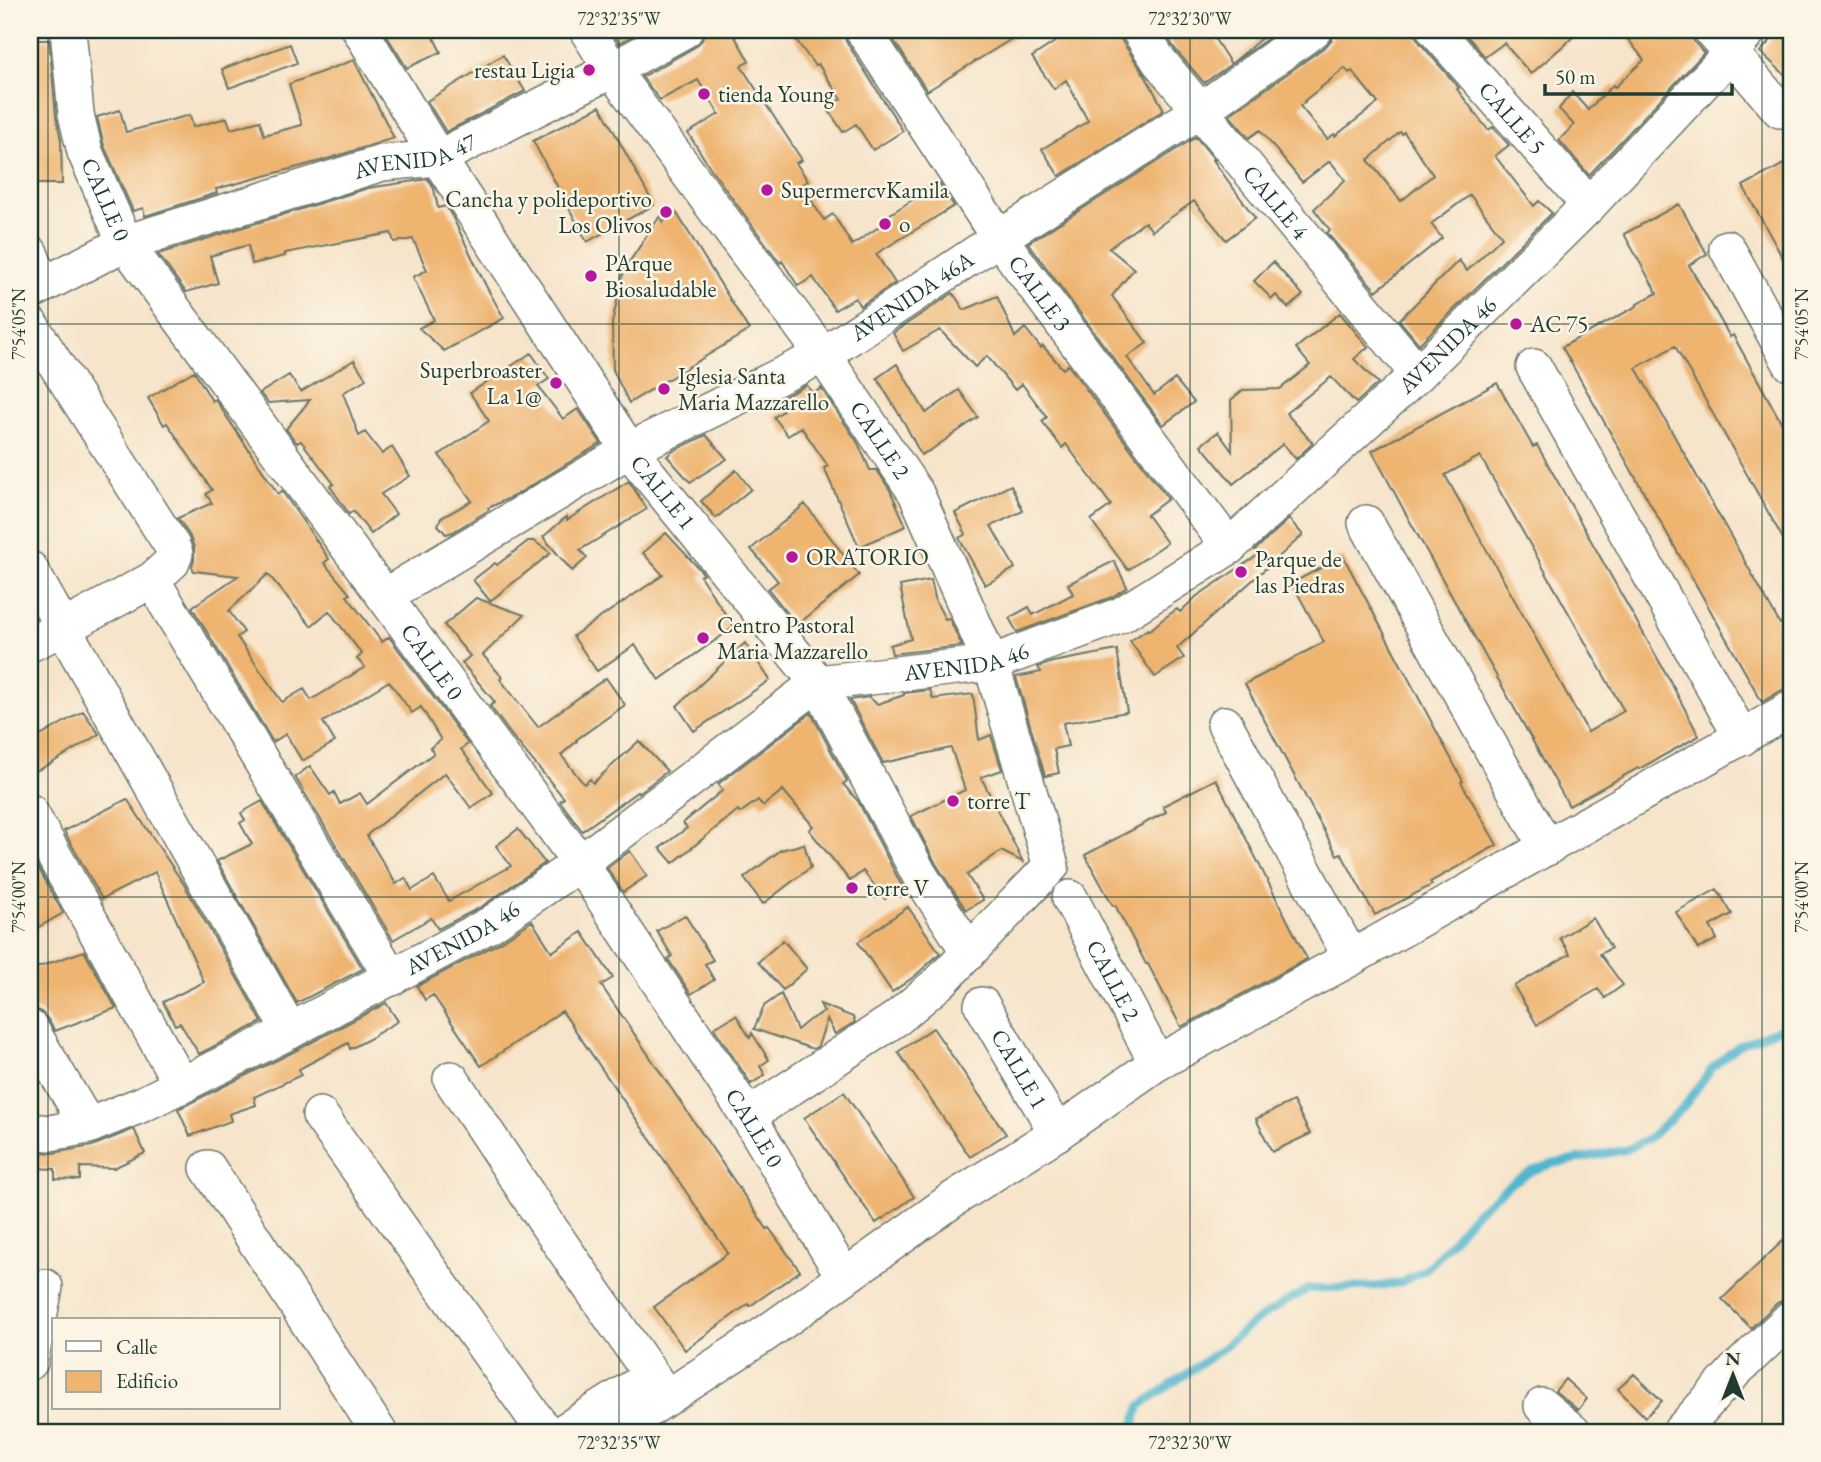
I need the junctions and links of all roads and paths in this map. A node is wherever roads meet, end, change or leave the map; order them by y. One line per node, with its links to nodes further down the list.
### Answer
1 (68, 30): 16 (street, CALLE 0)
2 (360, 30): 13 (street, CALLE 1)
3 (587, 30): 10 (street, CALLE 2)
4 (685, 30): 10 (street, AVENIDA 47)
5 (863, 30): 15 (street, CALLE 3)
6 (1139, 30): 11 (street, CALLE 4)
7 (1314, 30): 11 (street, AVENIDA 46A)
8 (1435, 30): 14 (street, CALLE 5)
9 (1730, 38): 12 (street); 14 (street, AVENIDA 46)
10 (612, 70): 13 (street, AVENIDA 47); 21 (street, CALLE 2)
11 (1201, 110): 15 (street, AVENIDA 46A); 24 (street, CALLE 4)
12 (1780, 110)
13 (438, 158): 16 (street, AVENIDA 47); 25 (street, CALLE 1)
14 (1589, 205): 24 (street, AVENIDA 46)
15 (999, 237): 21 (street, AVENIDA 46A); 27 (street, CALLE 3)
16 (125, 243): 19 (street, AVENIDA 47); 30 (street, CALLE 0)
17 (1727, 248): 22 (street)
18 (30, 253): 19 (street)
19 (36, 288)
20 (30, 324): 29 (street)
21 (823, 355): 25 (street, AVENIDA 46A); 33 (street, CALLE 2)
22 (1791, 364)
23 (1534, 368): 37 (street)
24 (1418, 374): 27 (street, AVENIDA 46)
25 (629, 450): 30 (street, AVENIDA 46A); 34 (street, CALLE 1)
26 (1366, 523): 39 (street)
27 (1229, 547): 33 (street, AVENIDA 46)
28 (30, 569): 31 (street)
29 (152, 580): 31 (street); 44 (street)
30 (385, 596): 40 (street, CALLE 0)
31 (63, 628): 32 (street); 47 (street)
32 (30, 644)
33 (991, 663): 34 (street, AVENIDA 46); 42 (street, CALLE 2)
34 (818, 684): 40 (street, AVENIDA 46); 42 (street, CALLE 1)
35 (1791, 709): 37 (street)
36 (1225, 724): 43 (street)
37 (1742, 737): 39 (street)
38 (30, 813): 50 (street)
39 (1547, 848): 43 (street)
40 (580, 863): 44 (street, AVENIDA 46); 52 (street, CALLE 0)
41 (1070, 898): 48 (street, CALLE 2)
42 (969, 953): 52 (street)
43 (1351, 958): 48 (street)
44 (392, 978): 47 (street, AVENIDA 46)
45 (982, 1005): 55 (street, CALLE 1)
46 (30, 1028): 53 (street)
47 (290, 1031): 50 (street, AVENIDA 46)
48 (1157, 1063): 55 (street)
49 (451, 1079): 61 (street)
50 (182, 1086): 53 (street, AVENIDA 46)
51 (320, 1115): 64 (street)
52 (748, 1116): 57 (street, CALLE 0)
53 (88, 1126): 54 (street, AVENIDA 46)
54 (30, 1130)
55 (1057, 1133): 57 (street)
56 (208, 1168): 63 (street)
57 (844, 1277): 61 (street)
58 (45, 1287): 60 (street)
59 (1791, 1318): 68 (street)
60 (30, 1362)
61 (660, 1387): 65 (street); 66 (street)
62 (1542, 1406): 67 (street)
63 (379, 1432)
64 (545, 1432)
65 (563, 1432)
66 (614, 1432)
67 (1573, 1432)
68 (1680, 1432)

